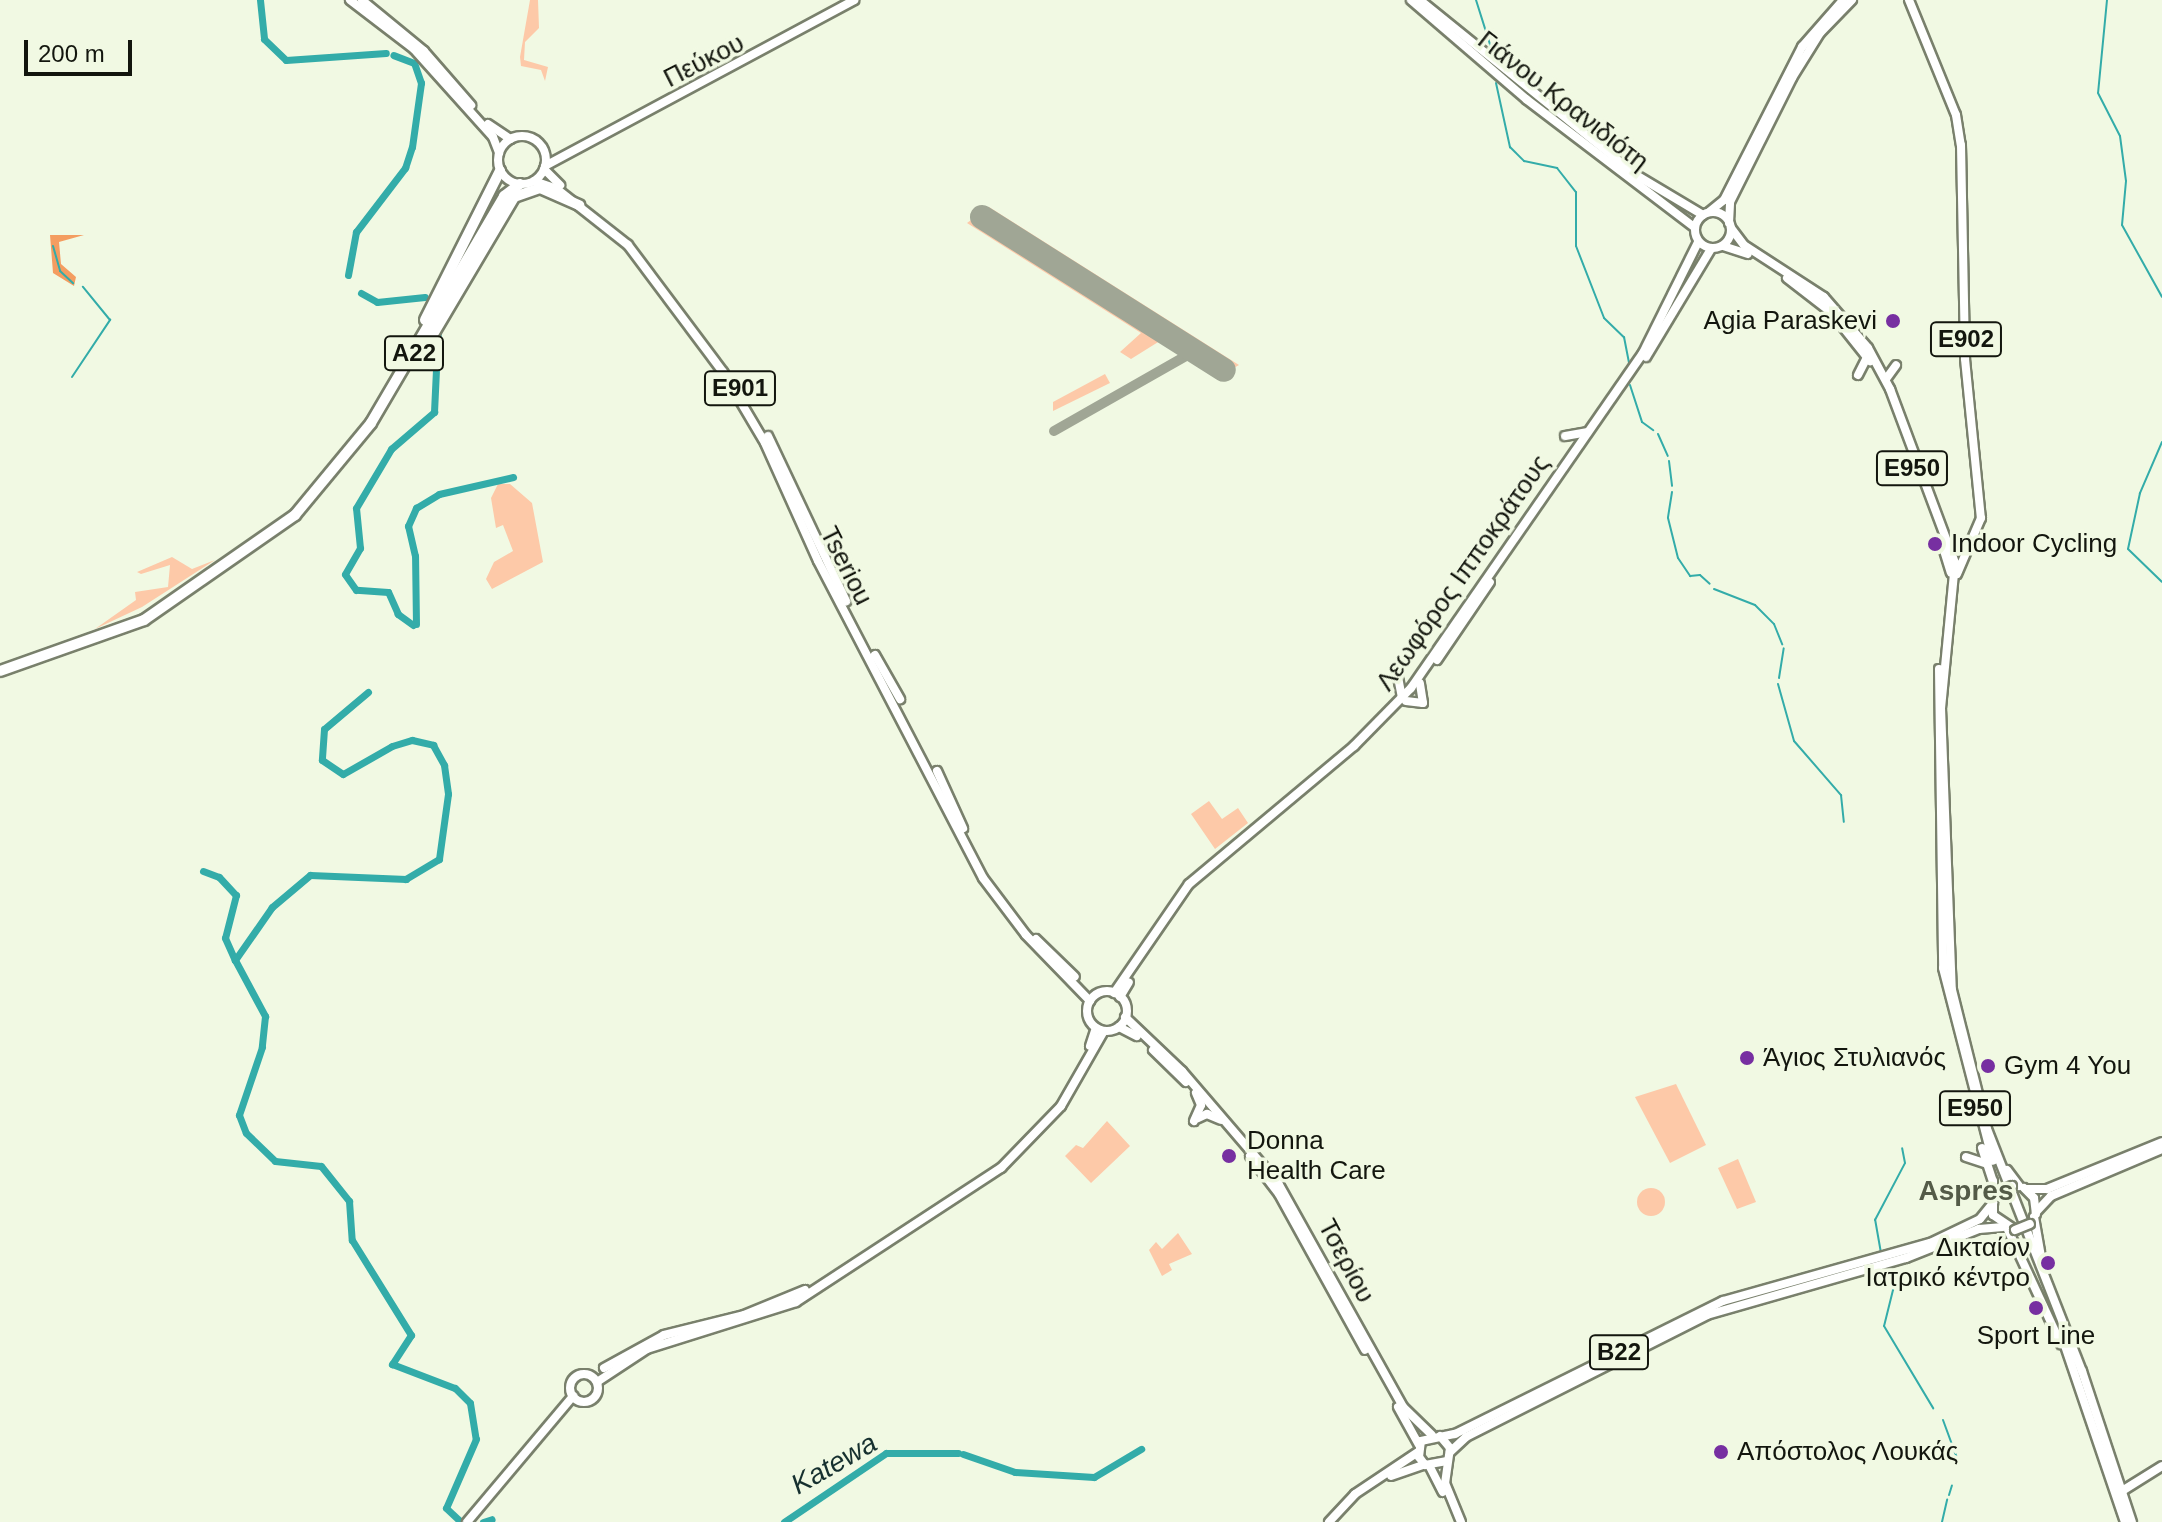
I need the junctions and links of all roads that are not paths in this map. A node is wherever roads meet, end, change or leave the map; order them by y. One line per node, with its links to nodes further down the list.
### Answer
1 (350, 0): 11 (main road)
2 (362, 0): 9 (main road)
3 (854, 0): 12 (main road, Πεύκου)
4 (1411, 0): 20 (main road, Γιάνου Κρανιδιότη)
5 (1420, 0): 18 (main road, Γιάνου Κρανιδιότη)
6 (1843, 0): 18 (main road)
7 (1852, 0): 19 (main road)
8 (1909, 0): 31 (main road, E902)
9 (510, 139): 10 (main road); 11 (main road)
10 (544, 150): 12 (main road); 13 (main road)
11 (499, 153): 14 (main road)
12 (570, 154): 13 (main road, Πεύκου)
13 (544, 167): 15 (main road); 34 (main road, Tseriou / E901)
14 (500, 171): 16 (main road); 30 (highway, A22)
15 (534, 181): 16 (main road); 17 (main road, Tseriou / E901)
16 (520, 184): 30 (highway, A22)
17 (579, 205): 30 (highway); 34 (main road, Tseriou / E901)
18 (1706, 214): 19 (main road); 20 (main road)
19 (1730, 226): 22 (main road); 27 (main road, E950)
20 (1694, 227): 21 (main road)
21 (1698, 242): 23 (main road); 28 (main road, Λεωφόρος Ιπποκράτους)
22 (1723, 246): 23 (main road); 24 (main road, E950)
23 (1711, 249): 37 (main road, Λεωφόρος Ιπποκράτους)
24 (1867, 357): 26 (main road); 32 (main road, E950)
25 (1896, 365): 27 (main road)
26 (1858, 375)
27 (1886, 379): 32 (main road, E950)
28 (1588, 432): 29 (main road, Λεωφόρος Ιπποκράτους); 29 (main road)
29 (1573, 453): 37 (main road, Λεωφόρος Ιπποκράτους)
30 (293, 513): 35 (highway, A22); 36 (highway, A22)
31 (1969, 555): 32 (main road); 33 (main road)
32 (1952, 564): 33 (main road, E950); 39 (main road, E950)
33 (1957, 575): 39 (main road, E950)
34 (848, 609): 41 (main road, Tseriou / E901)
35 (0, 664)
36 (0, 671)
37 (1419, 680): 38 (main road, Λεωφόρος Ιπποκράτους); 38 (main road); 38 (main road)
38 (1407, 698): 40 (main road, Λεωφόρος Ιπποκράτους); 40 (main road, Λεωφόρος Ιπποκράτους)
39 (1947, 968): 43 (main road, E950)
40 (1117, 995): 41 (main road); 42 (main road)
41 (1092, 998): 45 (main road)
42 (1128, 1020): 44 (main road); 59 (main road, Τσερίου)
43 (1957, 1026): 51 (main road, E950); 52 (main road, E950); 56 (main road, E950)
44 (1119, 1027): 45 (main road); 46 (main road)
45 (1100, 1030): 57 (main road)
46 (1195, 1091): 47 (main road, Τσερίου); 47 (main road)
47 (1221, 1120): 60 (main road, Τσερίου)
48 (2162, 1142): 52 (main road)
49 (2162, 1149): 54 (main road)
50 (1966, 1157): 51 (main road)
51 (1988, 1166): 53 (main road, E950)
52 (2019, 1187): 53 (main road, bridge); 54 (main road)
53 (1996, 1198): 55 (main road); 59 (main road, B22)
54 (2033, 1218): 55 (main road, bridge); 56 (main road, E950)
55 (2008, 1229): 56 (main road, E950); 61 (main road, B22)
56 (2079, 1372): 64 (main road, E950); 71 (main road, E950)
57 (595, 1380): 58 (main road); 58 (main road)
58 (574, 1398): 67 (main road)
59 (1437, 1435): 60 (main road); 61 (main road, Τσερίου)
60 (1418, 1448): 62 (main road, Τσερίου); 68 (main road)
61 (1449, 1456): 62 (main road); 70 (main road)
62 (1428, 1466): 69 (main road); 70 (main road, Τσερίου)
63 (2162, 1466): 65 (main road)
64 (2118, 1477): 65 (main road); 66 (main road, E950)
65 (2133, 1479): 66 (main road)
66 (2122, 1491): 72 (main road, E950)
67 (470, 1522)
68 (1329, 1522)
69 (1335, 1522)
70 (1458, 1522)
71 (2125, 1522)
72 (2132, 1522)

